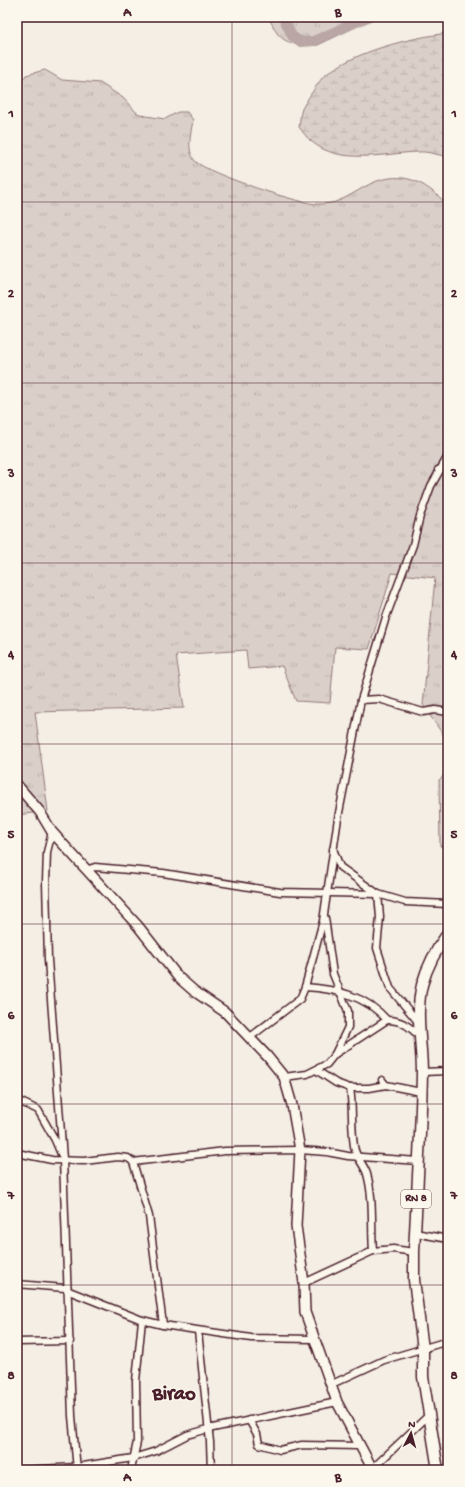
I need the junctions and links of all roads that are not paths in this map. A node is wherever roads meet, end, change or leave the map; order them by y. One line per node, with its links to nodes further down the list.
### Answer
1 (448, 456): 3 (street)
2 (448, 466): 3 (street)
3 (438, 470): 4 (street)
4 (361, 700): 5 (street); 8 (street)
5 (448, 712)
6 (17, 785): 7 (street)
7 (52, 832): 9 (street); 32 (street)
8 (333, 849): 10 (street); 11 (street)
9 (86, 870): 10 (street); 20 (street)
10 (328, 892): 11 (street); 13 (street)
11 (378, 894): 12 (street); 18 (street)
12 (448, 904)
13 (325, 912): 15 (street); 16 (street)
14 (448, 933): 18 (main road, RN 8)
15 (305, 987): 16 (street); 20 (street)
16 (340, 992): 17 (street); 21 (street)
17 (387, 1020): 19 (street); 21 (street)
18 (418, 1023): 19 (main road, RN 8)
19 (420, 1037): 24 (main road, RN 8)
20 (248, 1038): 25 (street)
21 (335, 1054): 22 (street)
22 (316, 1070): 25 (street); 26 (street)
23 (448, 1071): 24 (street)
24 (422, 1072): 27 (main road, RN 8)
25 (284, 1077): 29 (street)
26 (350, 1088): 27 (street); 31 (street)
27 (421, 1092): 33 (main road, RN 8)
28 (17, 1100): 32 (street)
29 (300, 1150): 31 (street); 34 (street); 39 (street)
30 (17, 1153): 32 (street)
31 (357, 1157): 33 (street); 37 (street)
32 (63, 1160): 34 (street); 41 (street)
33 (418, 1161): 35 (main road, RN 8)
34 (133, 1162): 43 (street)
35 (415, 1233): 36 (street); 38 (main road, RN 8)
36 (448, 1239)
37 (373, 1251): 38 (street); 39 (street)
38 (414, 1252): 49 (main road, RN 8)
39 (304, 1283): 45 (street)
40 (17, 1284): 41 (street)
41 (69, 1291): 42 (street); 46 (street)
42 (142, 1320): 43 (street); 56 (street)
43 (163, 1325): 44 (street)
44 (198, 1331): 45 (street); 54 (street)
45 (313, 1339): 50 (street)
46 (70, 1341): 48 (street); 57 (street)
47 (448, 1341): 49 (street)
48 (17, 1342)
49 (423, 1349): 50 (street); 52 (main road, RN 8)
50 (332, 1384): 51 (street)
51 (337, 1402): 53 (street); 55 (street)
52 (429, 1416): 58 (street); 62 (main road, RN 8)
53 (249, 1420): 54 (street); 55 (street)
54 (208, 1428): 56 (street); 61 (street)
55 (360, 1446): 58 (street)
56 (133, 1458): 57 (street); 60 (street)
57 (77, 1469): 59 (street)
58 (372, 1469)
59 (22, 1470)
60 (131, 1470)
61 (211, 1470)
62 (438, 1470)

